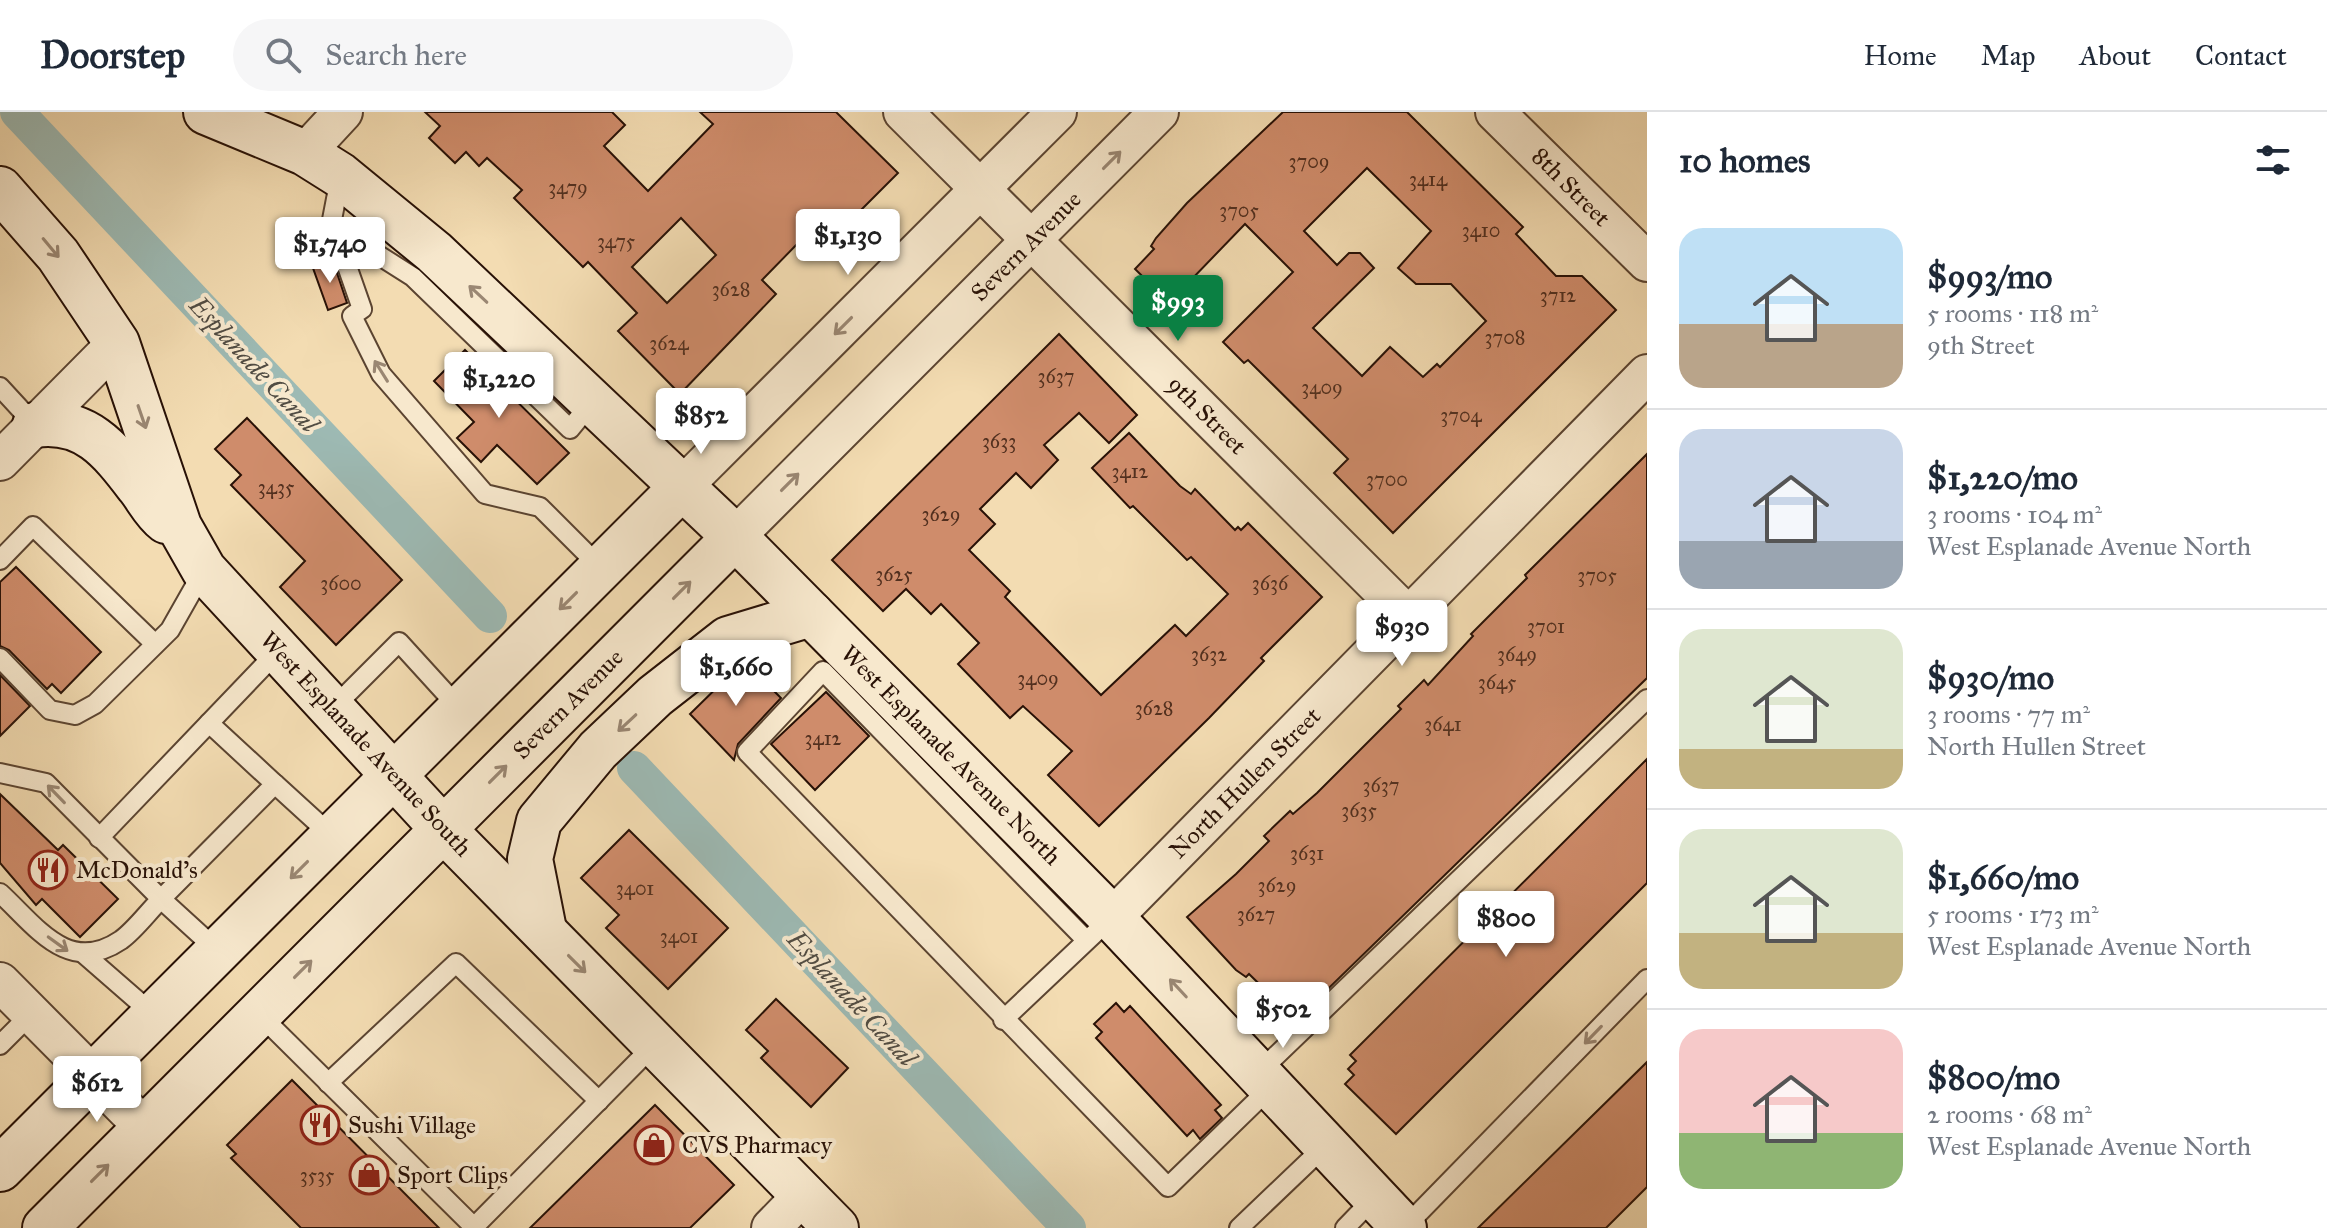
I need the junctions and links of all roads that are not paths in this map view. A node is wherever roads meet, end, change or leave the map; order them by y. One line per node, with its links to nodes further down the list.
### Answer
1 (206, 112): 7 (main road, West Esplanade Avenue North)
2 (343, 112): 7 (street)
3 (903, 112): 9 (street, 9th Street)
4 (1057, 112): 9 (street)
5 (1159, 112): 11 (street, Severn Avenue, one-way to 5)
6 (1495, 112): 12 (street, 8th Street)
7 (323, 164): 10 (lane); 13 (main road, West Esplanade Avenue North)
8 (0, 189): 14 (main road, West Esplanade Avenue South, one-way to 14)
9 (980, 189): 11 (street, 9th Street); 19 (street, one-way to 19)
10 (333, 226): 13 (lane); 23 (lane, one-way to 10)
11 (1031, 240): 21 (street, Severn Avenue, one-way to 11); 26 (street, 9th Street)
12 (1647, 262)
13 (423, 265): 19 (main road, West Esplanade Avenue North)
14 (117, 343): 17 (street); 20 (main road, West Esplanade Avenue South, one-way to 20)
15 (1647, 374): 26 (street, North Hullen Street)
16 (0, 387): 17 (lane)
17 (35, 425): 18 (street); 20 (main road)
18 (0, 461)
19 (683, 486): 21 (main road, West Esplanade Avenue North); 23 (main road)
20 (182, 532): 24 (main road, West Esplanade Avenue South)
21 (735, 537): 25 (main road, West Esplanade Avenue North); 38 (main road, Severn Avenue, one-way to 21)
22 (1, 557): 27 (lane)
23 (601, 568): 32 (main road, one-way to 32)
24 (204, 570): 27 (lane); 28 (main road, West Esplanade Avenue South)
25 (811, 614): 37 (main road, West Esplanade Avenue North); 44 (main road, one-way to 44)
26 (1409, 617): 43 (street, North Hullen Street)
27 (155, 644): 29 (lane)
28 (278, 651): 31 (main road, West Esplanade Avenue South); 33 (lane)
29 (0, 658)
30 (1647, 699): 56 (lane)
31 (332, 709): 32 (lane); 35 (main road, West Esplanade Avenue South)
32 (460, 709): 35 (main road)
33 (209, 723): 36 (lane); 40 (lane)
34 (0, 773): 40 (lane, one-way to 34)
35 (394, 775): 38 (main road, West Esplanade Avenue South); 39 (main road)
36 (275, 784): 39 (lane); 42 (lane)
37 (958, 785): 43 (main road, West Esplanade Avenue North); 52 (lane)
38 (443, 829): 44 (main road, West Esplanade Avenue South); 50 (main road, Severn Avenue, one-way to 38)
39 (332, 837): 45 (main road, one-way to 45)
40 (99, 838): 42 (lane)
41 (0, 893): 46 (lane, one-way to 46)
42 (161, 899): 45 (lane); 46 (lane)
43 (1099, 929): 52 (lane); 56 (main road, West Esplanade Avenue North, one-way to 43)
44 (544, 930): 53 (main road, West Esplanade Avenue South, one-way to 53)
45 (218, 951): 51 (main road)
46 (84, 954): 51 (lane)
47 (1647, 979): 63 (lane, one-way to 63)
48 (0, 982): 49 (street)
49 (31, 1014): 54 (lane); 55 (street)
50 (258, 1014): 57 (lane); 59 (main road, Severn Avenue)
51 (154, 1015): 55 (main road)
52 (1003, 1020): 56 (lane)
53 (656, 1043): 58 (lane); 62 (main road, West Esplanade Avenue South)
54 (0, 1045)
55 (93, 1076): 59 (street); 61 (main road)
56 (1265, 1080): 60 (main road, West Esplanade Avenue North)
57 (328, 1083): 58 (lane); 65 (lane)
58 (599, 1101): 65 (lane)
59 (145, 1128): 64 (main road, Severn Avenue, one-way to 59)
60 (1326, 1145): 63 (main road, West Esplanade Avenue North); 68 (lane)
61 (2, 1164)
62 (805, 1193): 66 (street); 67 (main road, West Esplanade Avenue South)
63 (1394, 1218): 69 (lane)
64 (45, 1228)
65 (474, 1228)
66 (771, 1228)
67 (836, 1228)
68 (1239, 1228)
69 (1345, 1228)

